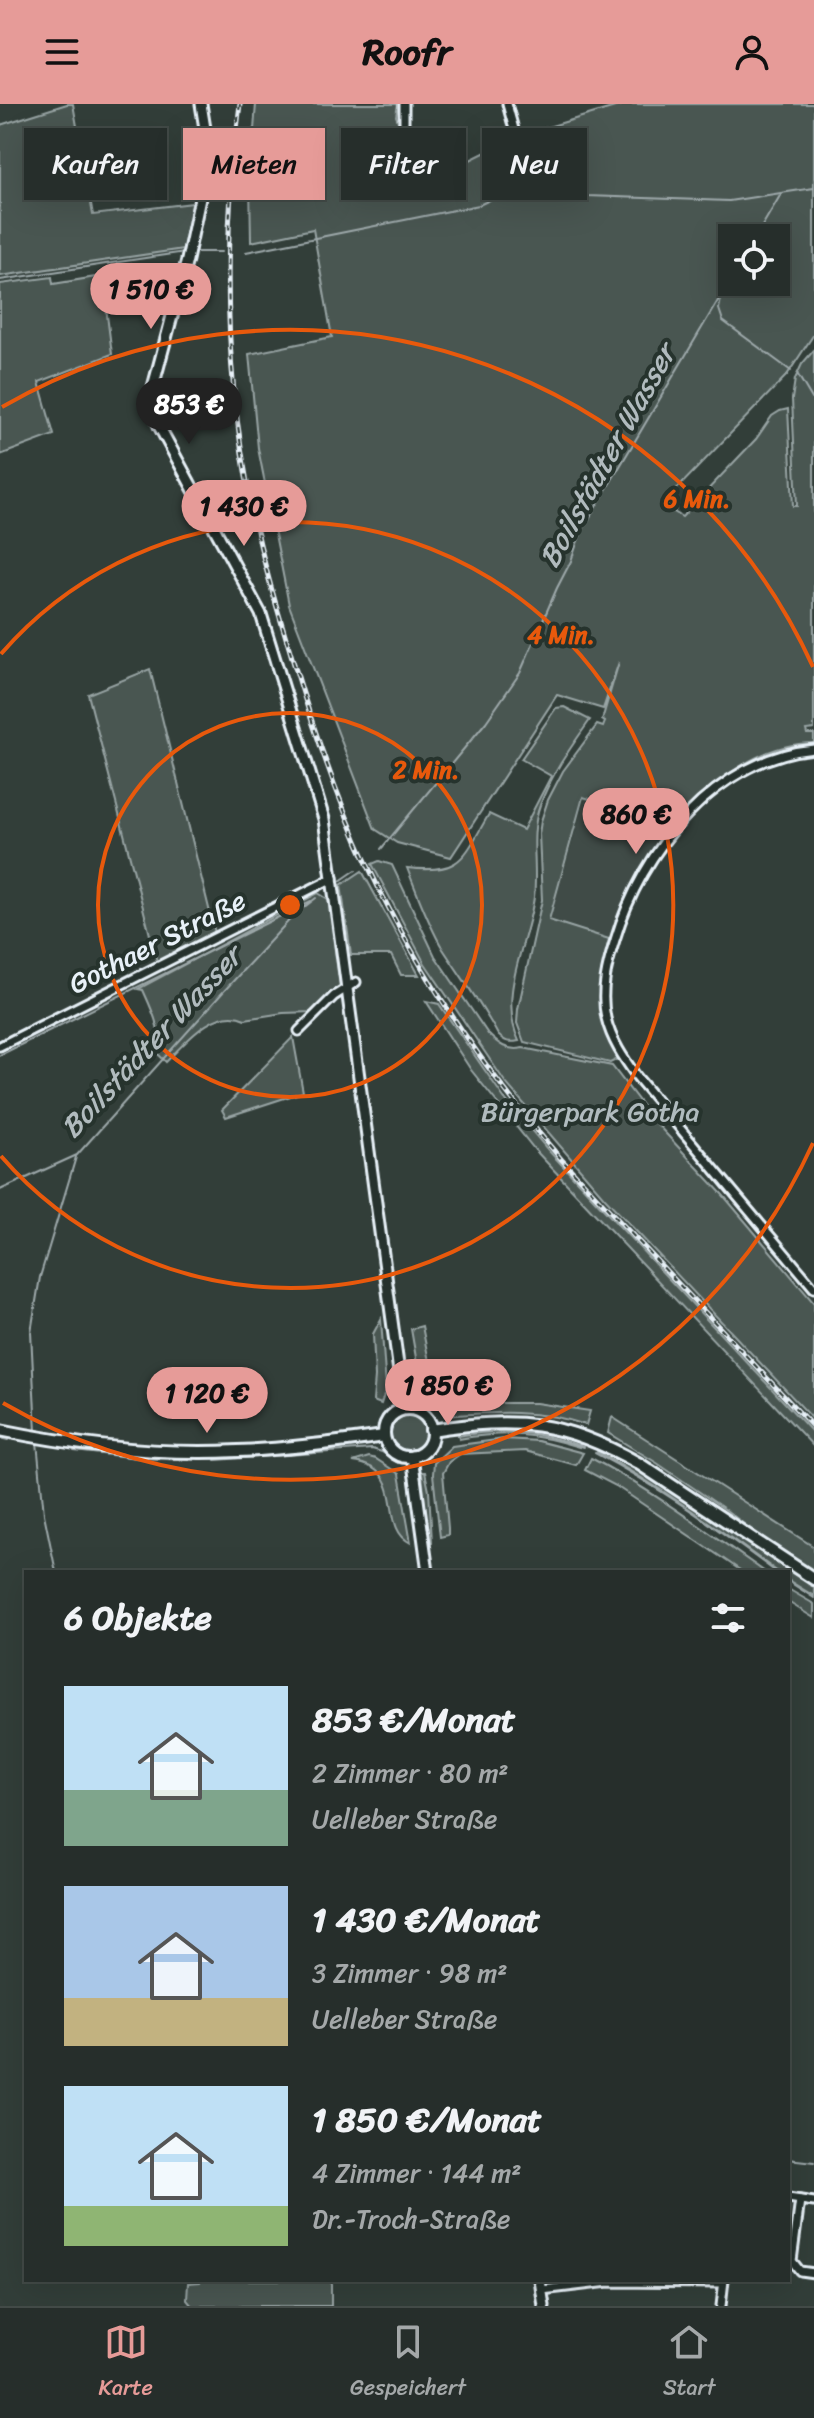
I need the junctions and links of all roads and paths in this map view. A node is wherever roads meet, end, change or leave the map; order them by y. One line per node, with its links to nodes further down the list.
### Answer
1 (201, 104): 7 (street)
2 (404, 104): 4 (street)
3 (507, 104): 5 (street)
4 (405, 128)
5 (514, 128)
6 (814, 749): 11 (street)
7 (333, 878): 8 (street); 10 (street, Gothaer Straße)
8 (352, 985): 9 (street); 12 (street)
9 (299, 1031)
10 (0, 1046)
11 (814, 1288)
12 (404, 1409): 14 (main road); 15 (main road)
13 (0, 1430): 15 (main road)
14 (431, 1430): 16 (main road); 18 (main road)
15 (384, 1436): 16 (main road)
16 (412, 1456): 17 (street)
17 (428, 1570)
18 (814, 1579)
19 (790, 2198): 20 (street)
20 (800, 2200): 21 (street); 22 (street)
21 (814, 2202)
22 (814, 2273)
23 (603, 2282): 25 (street)
24 (724, 2282): 27 (street)
25 (541, 2285): 26 (street)
26 (544, 2306)
27 (721, 2306)

